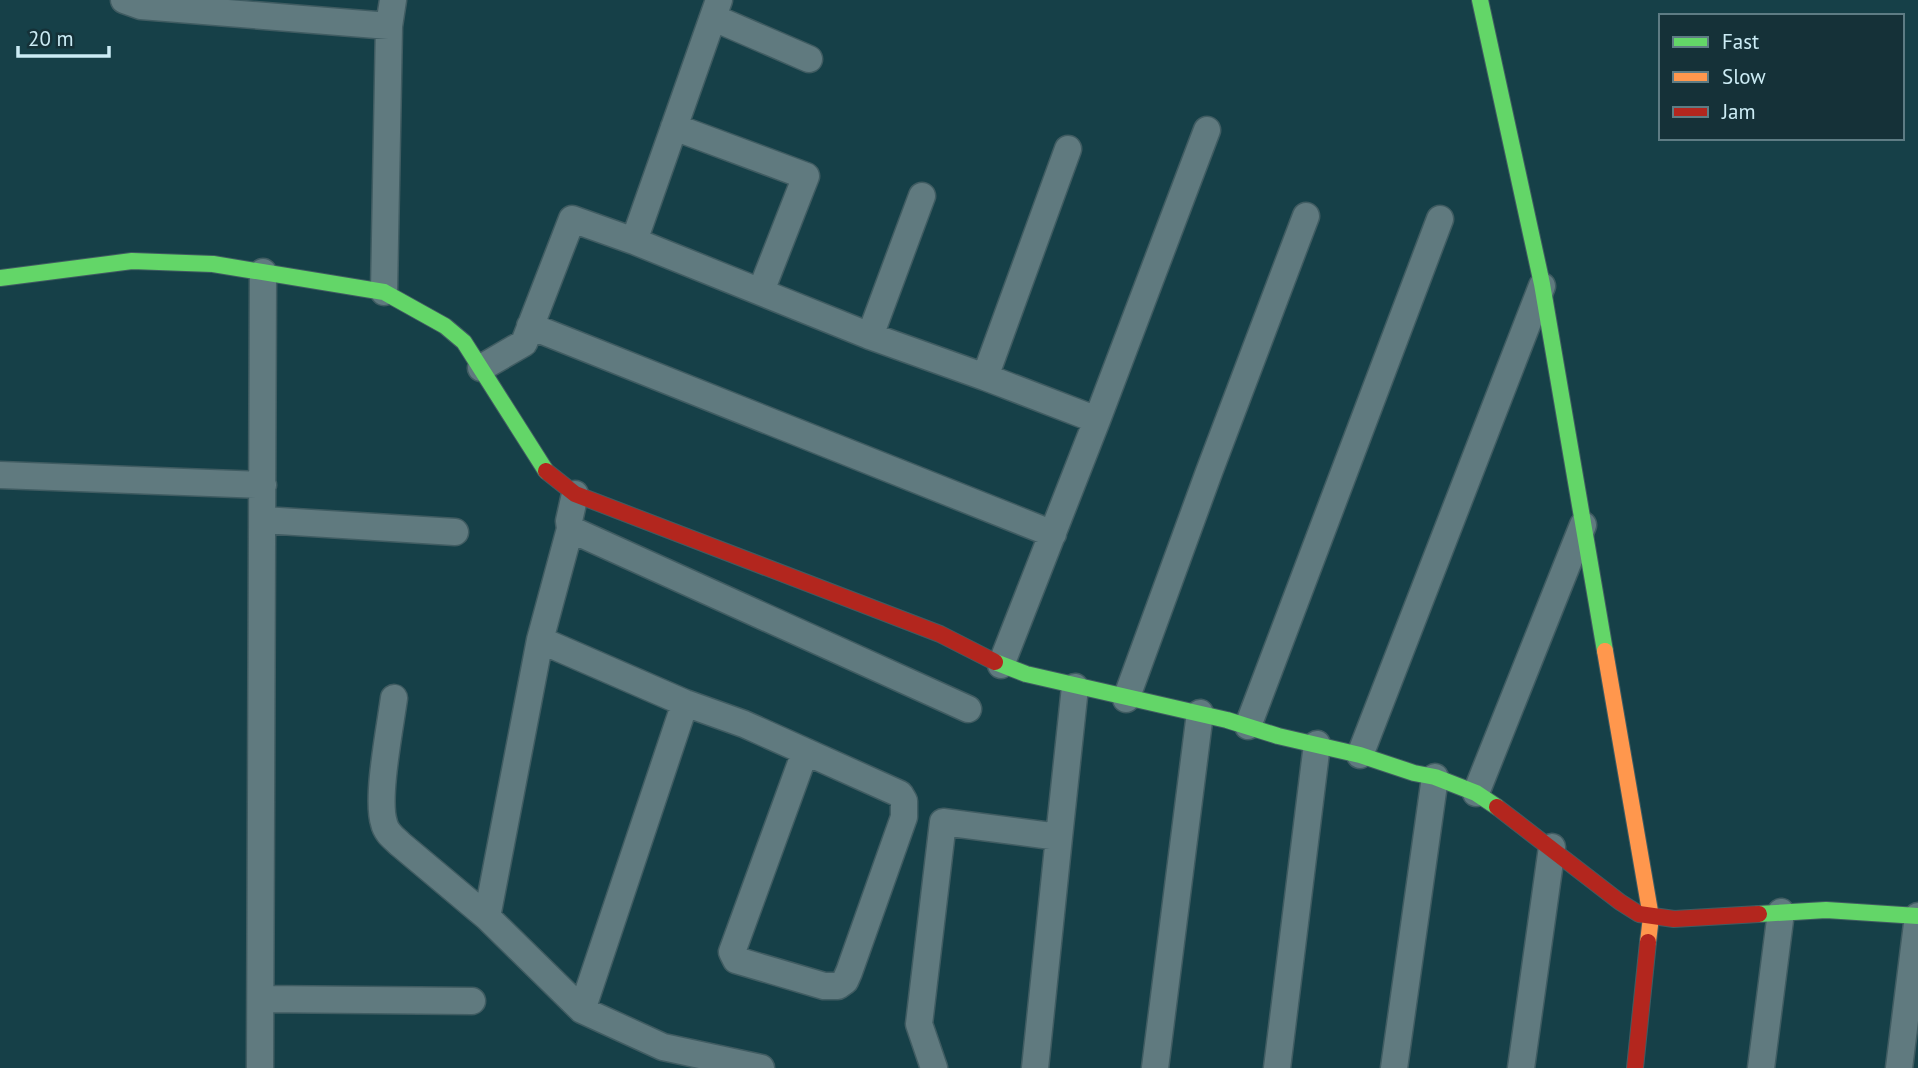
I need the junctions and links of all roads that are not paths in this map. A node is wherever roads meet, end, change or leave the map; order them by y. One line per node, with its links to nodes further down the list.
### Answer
1 (393, 0): 5 (street)
2 (1480, 0): 16 (street)
3 (135, 2): 5 (street)
4 (717, 9): 6 (street); 7 (street)
5 (389, 26): 18 (street)
6 (809, 59)
7 (674, 127): 13 (street); 17 (street)
8 (1207, 131): 23 (street)
9 (1068, 149): 22 (street)
10 (922, 196): 20 (street)
11 (1306, 216): 36 (street)
12 (1440, 219): 40 (street)
13 (634, 241): 17 (street); 19 (street)
14 (263, 272): 15 (street); 18 (street); 25 (street)
15 (0, 278)
16 (1542, 284): 28 (street); 43 (street)
17 (761, 291): 20 (street)
18 (384, 292): 21 (street)
19 (530, 326): 21 (street); 31 (street)
20 (870, 336): 22 (street)
21 (481, 368): 26 (street)
22 (985, 377): 23 (street)
23 (1097, 421): 31 (street)
24 (1, 475): 25 (street)
25 (263, 485): 27 (street)
26 (575, 494): 29 (street); 33 (street)
27 (263, 520): 30 (street); 52 (street)
28 (1584, 523): 45 (street); 51 (street)
29 (570, 529): 32 (street); 38 (street)
30 (455, 532)
31 (1053, 534): 33 (street)
32 (540, 639): 37 (street); 50 (street)
33 (1001, 665): 34 (street)
34 (1075, 687): 36 (street); 46 (street)
35 (394, 698): 50 (street)
36 (1126, 699): 39 (street)
37 (685, 703): 42 (street); 54 (street)
38 (968, 709)
39 (1200, 713): 40 (street); 59 (street)
40 (1248, 726): 41 (street)
41 (1317, 744): 43 (street); 60 (street)
42 (805, 752): 42 (street)
43 (1360, 755): 44 (street)
44 (1435, 777): 45 (street); 61 (street)
45 (1476, 793): 47 (street)
46 (1059, 837): 57 (street); 58 (street)
47 (1552, 847): 51 (street); 62 (street)
48 (1781, 912): 49 (street); 51 (street); 64 (street)
49 (1918, 916): 65 (street)
50 (487, 917): 54 (street)
51 (1651, 917): 63 (street)
52 (261, 999): 53 (street); 55 (street)
53 (472, 1001)
54 (582, 1010): 56 (street)
55 (260, 1068)
56 (761, 1068)
57 (934, 1068)
58 (1035, 1068)
59 (1154, 1068)
60 (1277, 1068)
61 (1394, 1068)
62 (1521, 1068)
63 (1634, 1068)
64 (1761, 1068)
65 (1899, 1068)

